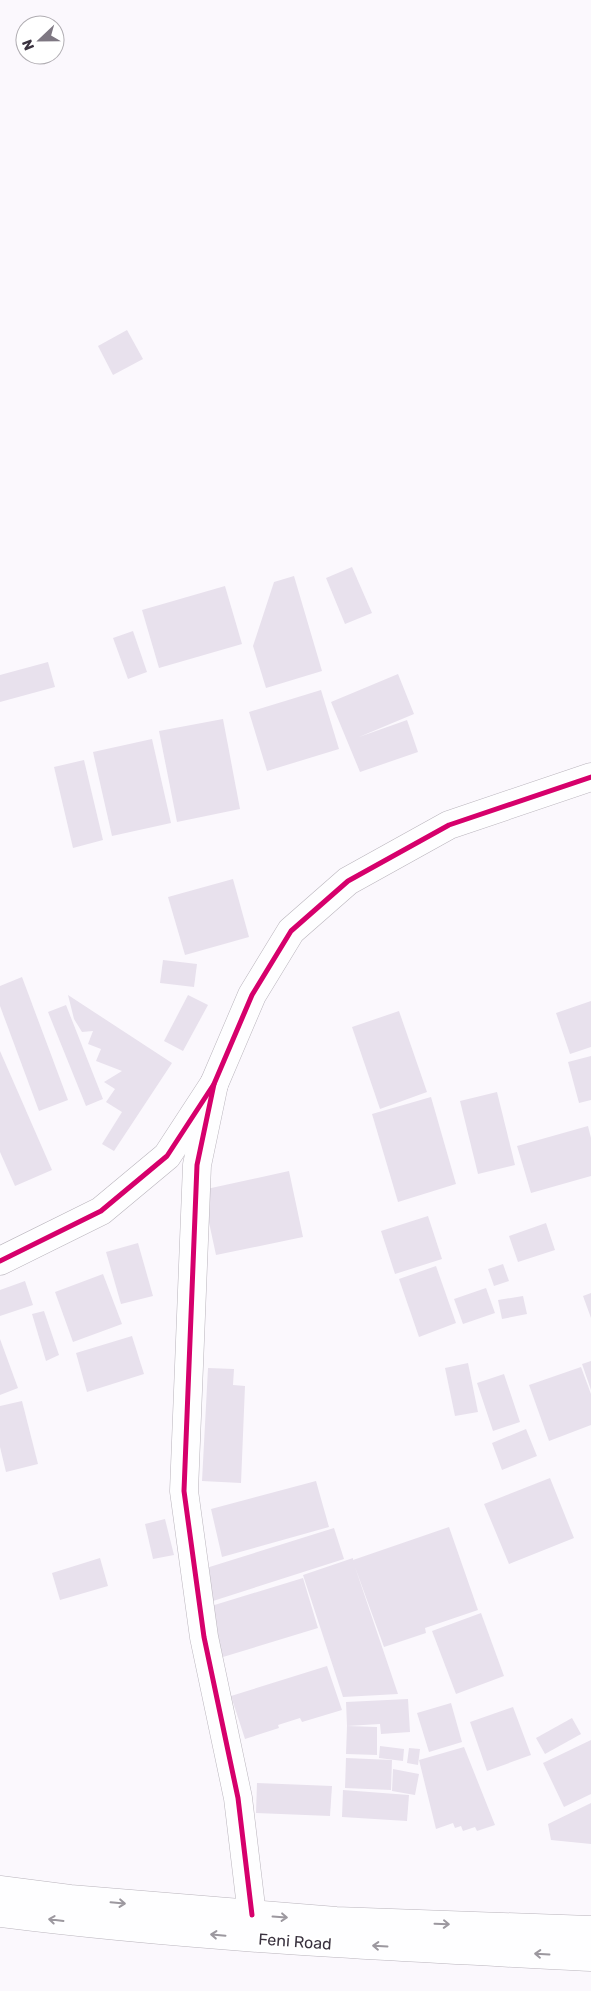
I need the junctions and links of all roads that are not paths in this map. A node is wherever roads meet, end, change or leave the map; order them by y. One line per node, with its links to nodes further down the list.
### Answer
1 (591, 776): 2 (street)
2 (214, 1084): 3 (street); 6 (street)
3 (0, 1261)
4 (0, 1890): 6 (street, one-way to 6)
5 (0, 1913): 8 (street, Feni Road, one-way to 5)
6 (252, 1915): 7 (street, one-way to 7)
7 (591, 1930)
8 (591, 1957)

